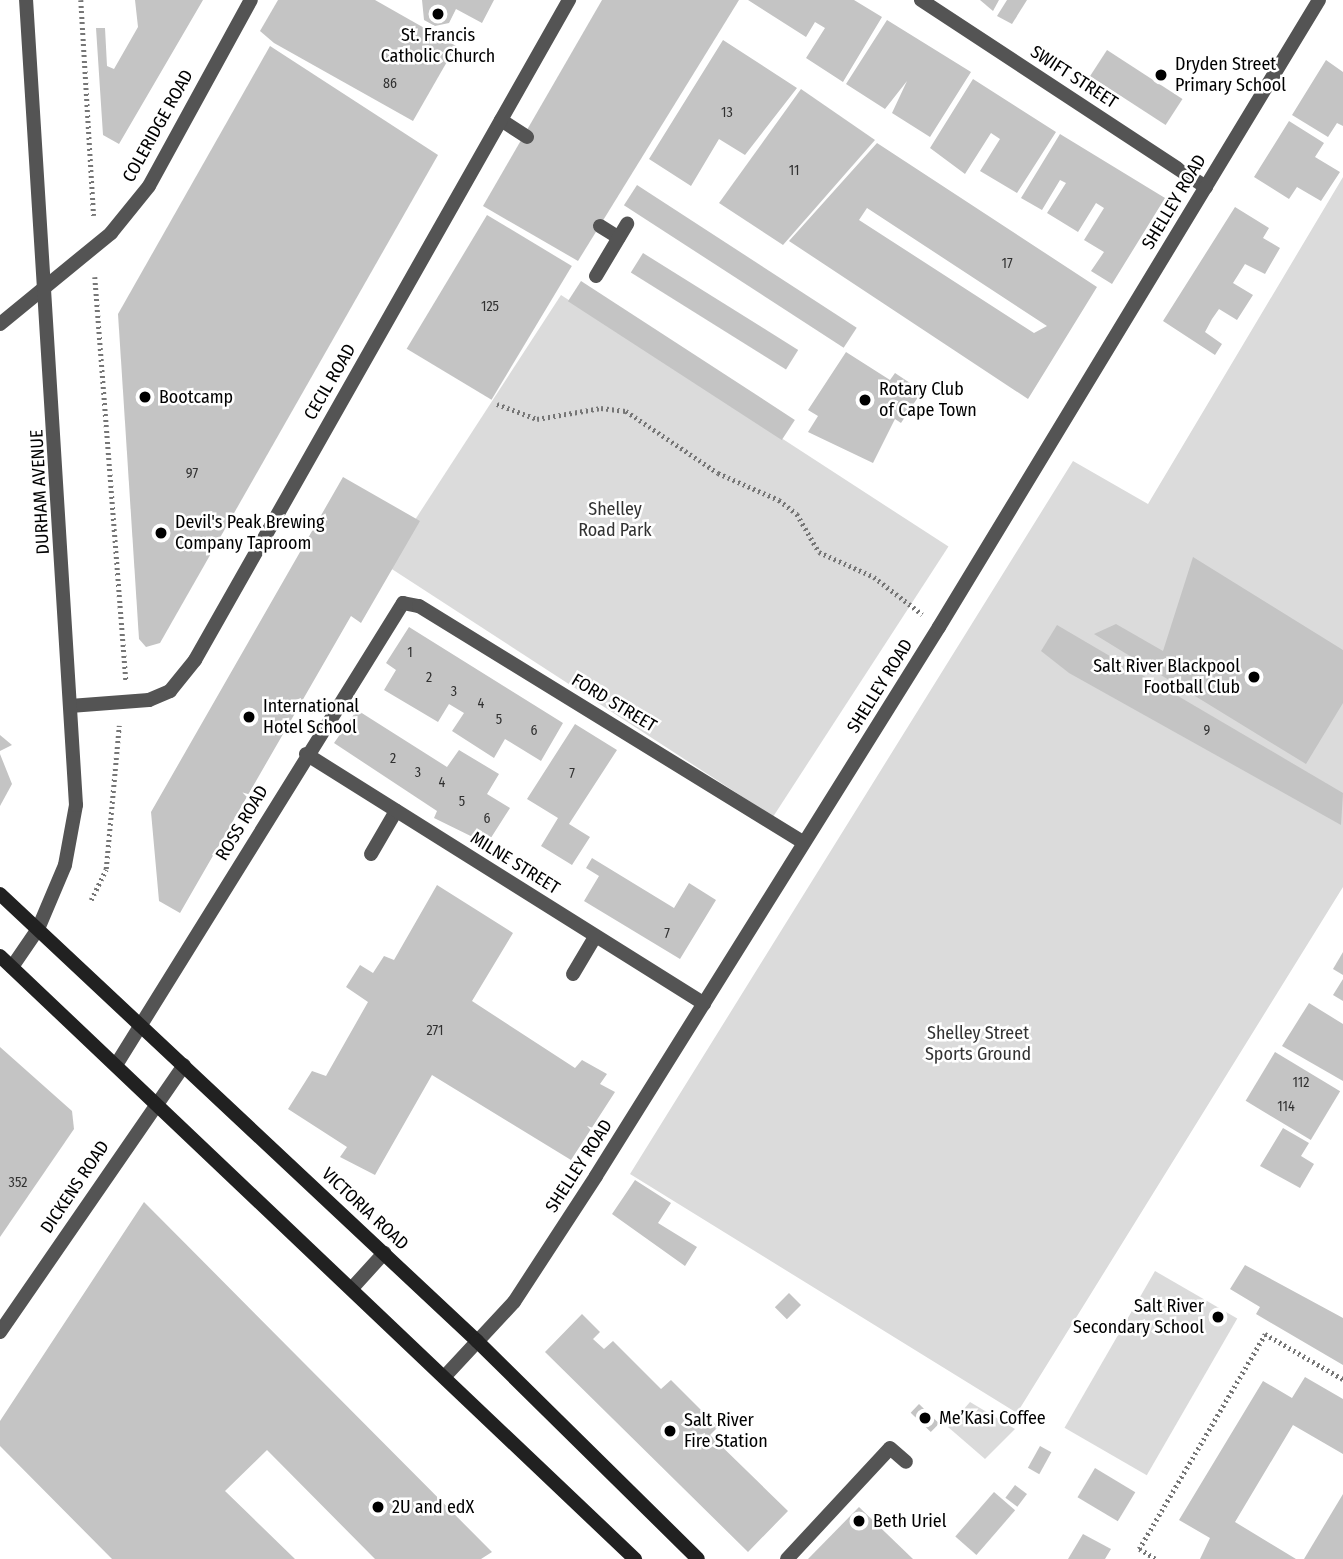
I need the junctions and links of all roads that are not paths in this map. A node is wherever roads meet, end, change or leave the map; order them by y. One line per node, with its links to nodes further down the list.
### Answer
1 (26, 0): 13 (street, DURHAM AVENUE)
2 (251, 0): 13 (street, COLERIDGE ROAD)
3 (569, 0): 6 (street, CECIL ROAD)
4 (921, 0): 8 (street, SWIFT STREET)
5 (1319, 0): 8 (street, SHELLEY ROAD)
6 (501, 120): 7 (street); 16 (street, CECIL ROAD)
7 (527, 136)
8 (1206, 187): 19 (street, SHELLEY ROAD)
9 (627, 224): 11 (street)
10 (600, 226): 11 (street)
11 (619, 238): 12 (street)
12 (596, 276)
13 (48, 283): 14 (street, COLERIDGE ROAD); 16 (street, DURHAM AVENUE)
14 (0, 324)
15 (403, 603): 17 (street, ROSS ROAD); 19 (street, FORD STREET)
16 (70, 706): 22 (street, DURHAM AVENUE)
17 (306, 754): 18 (street, MILNE STREET); 28 (street, ROSS ROAD)
18 (396, 811): 20 (street); 23 (street, MILNE STREET)
19 (803, 842): 27 (street, SHELLEY ROAD)
20 (371, 854)
21 (0, 894): 22 (main road, VICTORIA ROAD)
22 (38, 929): 25 (street, DURHAM AVENUE); 28 (main road, VICTORIA ROAD)
23 (595, 937): 26 (street); 27 (street, MILNE STREET)
24 (0, 956): 25 (main road)
25 (12, 967): 29 (main road)
26 (573, 974)
27 (704, 1004): 35 (street, SHELLEY ROAD)
28 (143, 1027): 29 (street, ROSS ROAD); 30 (main road, VICTORIA ROAD)
29 (116, 1065): 31 (main road)
30 (184, 1065): 31 (street, DICKENS ROAD); 32 (main road, VICTORIA ROAD)
31 (158, 1102): 33 (main road); 34 (street, DICKENS ROAD)
32 (384, 1253): 33 (street); 35 (main road, VICTORIA ROAD)
33 (354, 1286): 36 (main road)
34 (0, 1332)
35 (477, 1341): 36 (street, SHELLEY ROAD); 39 (main road, VICTORIA ROAD)
36 (447, 1374): 38 (main road)
37 (905, 1461): 40 (street)
38 (635, 1559)
39 (698, 1559)
40 (788, 1559)

